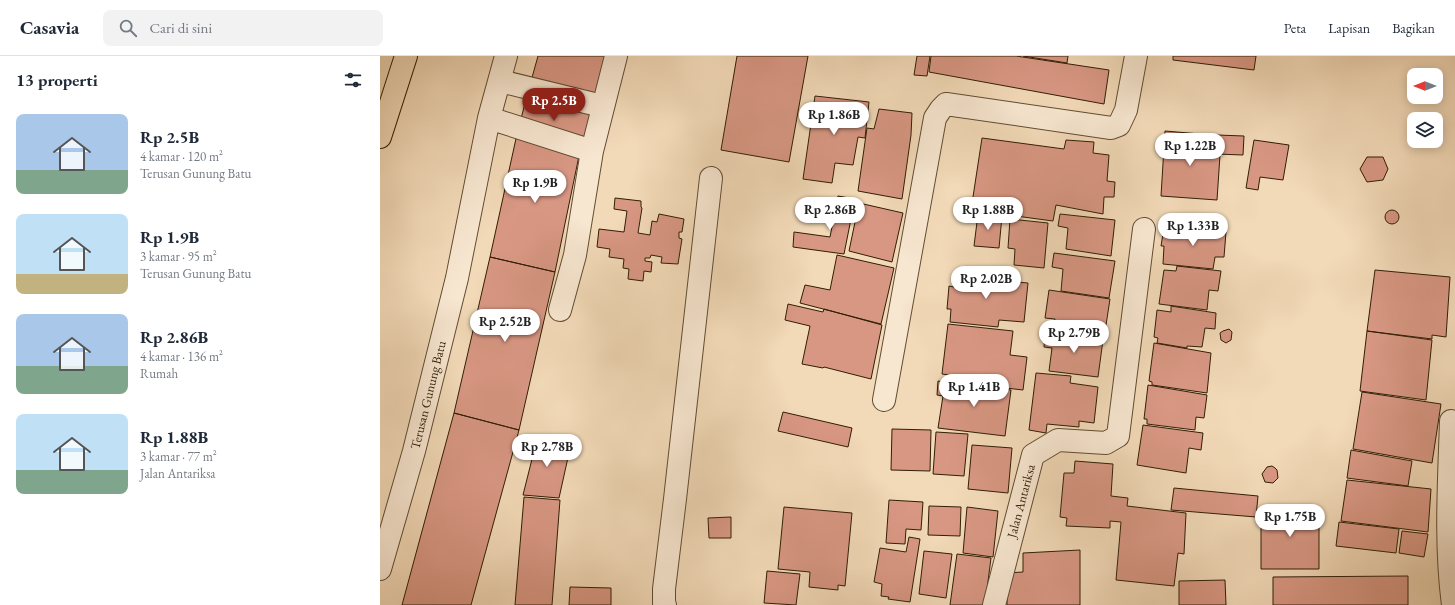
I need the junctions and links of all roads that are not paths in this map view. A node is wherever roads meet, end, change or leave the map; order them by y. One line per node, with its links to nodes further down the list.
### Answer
1 (406, 56): 8 (highway)
2 (506, 56): 5 (street, Terusan Gunung Batu)
3 (616, 56): 6 (street)
4 (1136, 56): 13 (street)
5 (500, 82): 6 (street); 7 (street, Terusan Gunung Batu)
6 (602, 106): 9 (street)
7 (490, 118): 9 (street); 15 (street, Terusan Gunung Batu)
8 (380, 137)
9 (592, 151): 12 (street)
10 (710, 178): 16 (street)
11 (1144, 229): 17 (street, Jalan Antariksa)
12 (560, 310)
13 (884, 400)
14 (1451, 421): 18 (street)
15 (380, 569)
16 (665, 605)
17 (994, 605)
18 (1453, 605)

